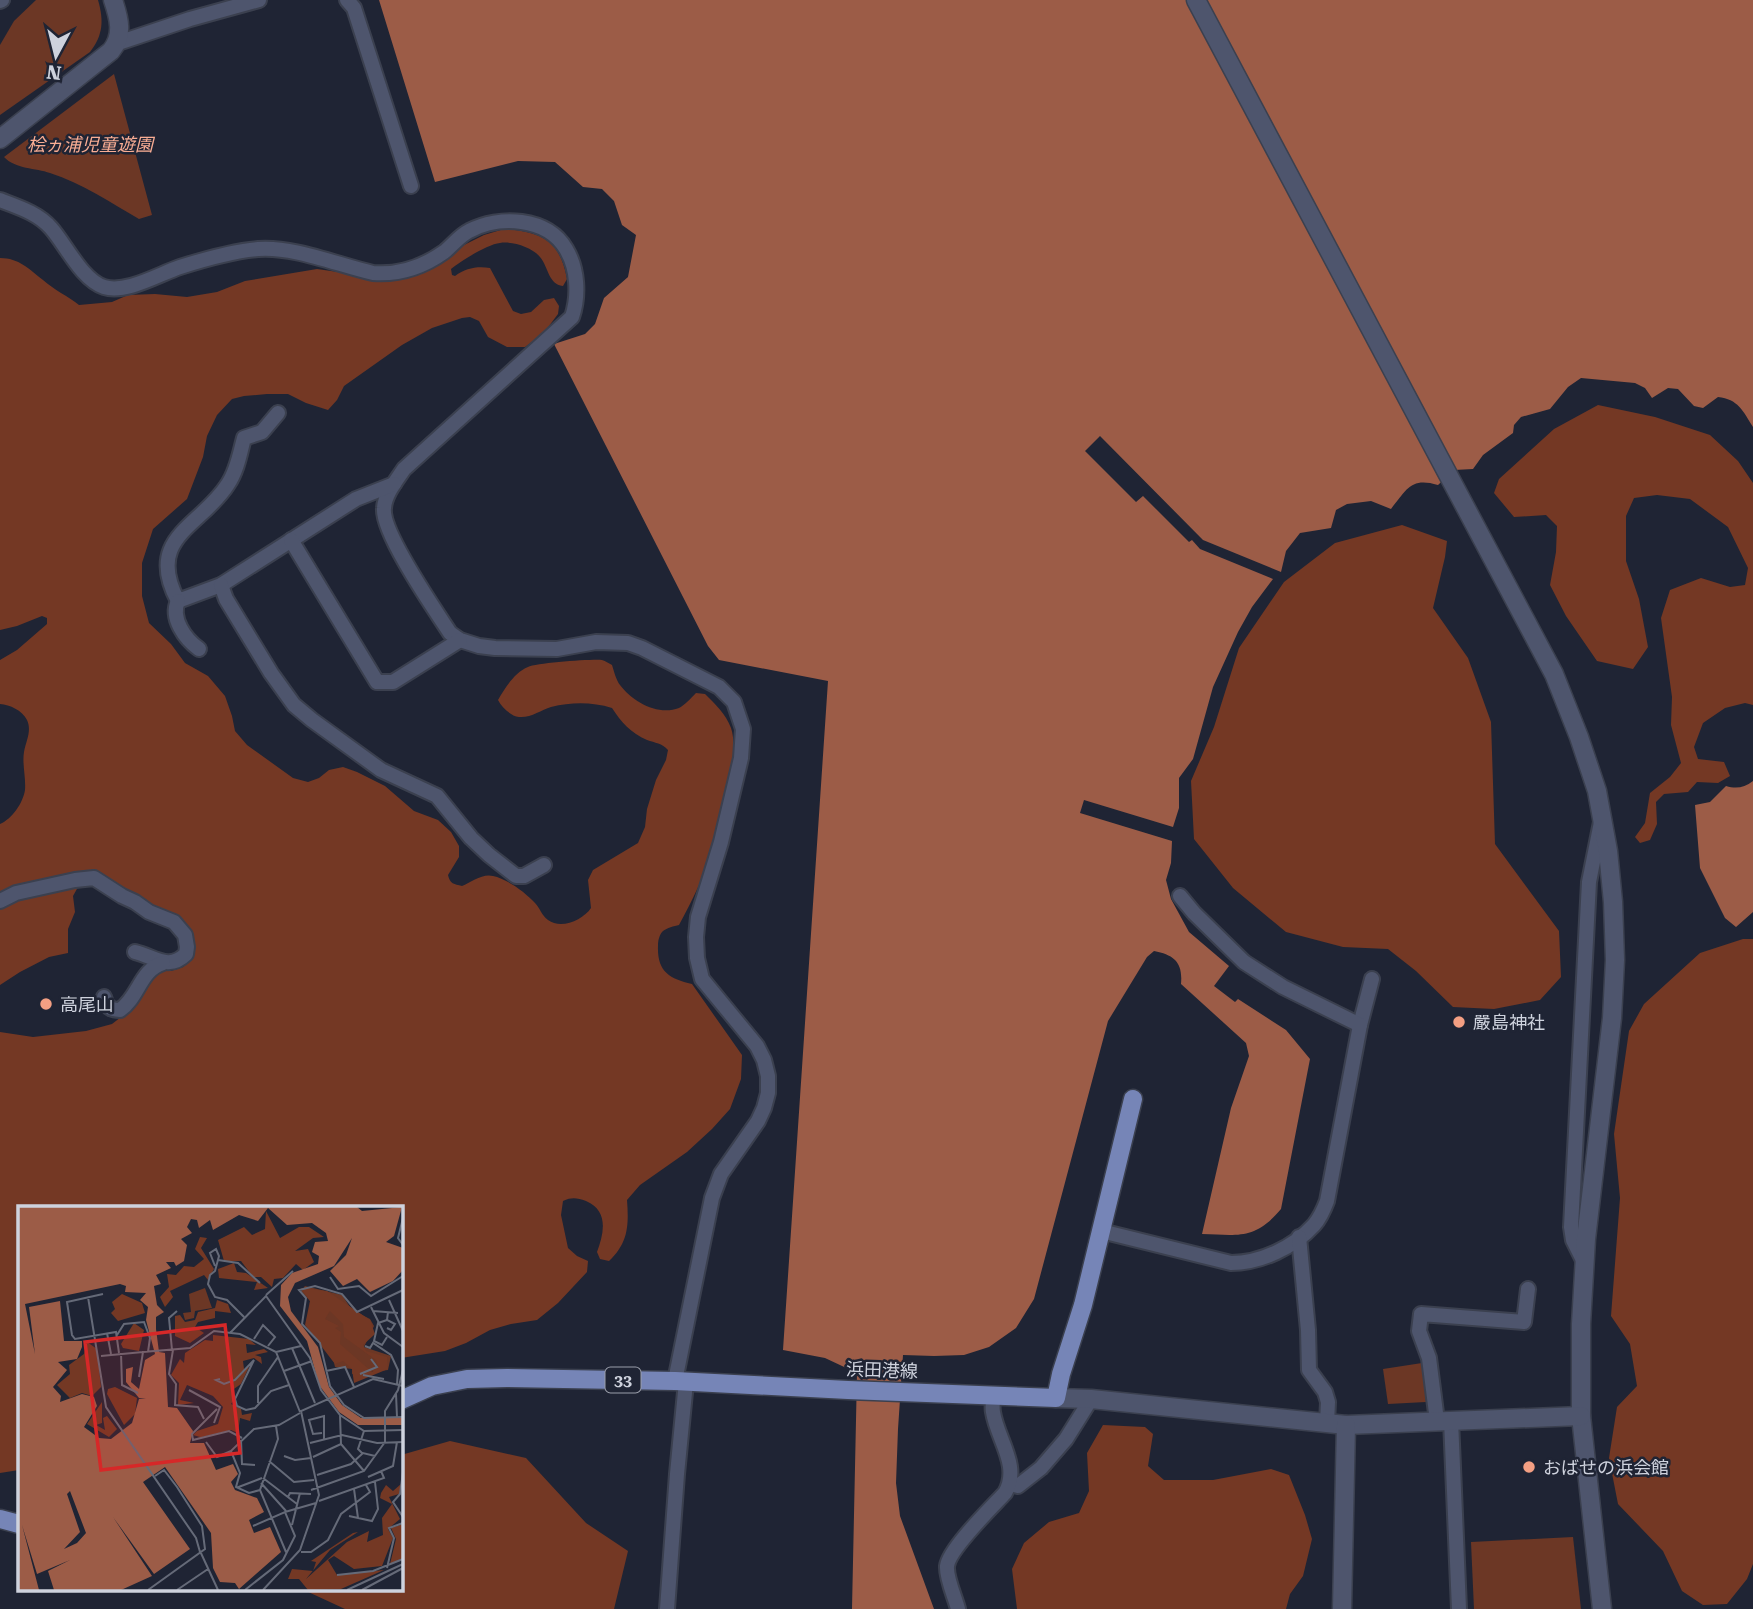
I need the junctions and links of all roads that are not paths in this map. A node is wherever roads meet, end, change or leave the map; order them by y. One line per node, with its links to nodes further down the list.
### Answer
1 (113, 0): 5 (street)
2 (259, 0): 5 (street)
3 (347, 0): 7 (street)
4 (1196, 0): 16 (street)
5 (118, 43): 6 (street)
6 (0, 139)
7 (411, 186)
8 (0, 201): 10 (street)
9 (278, 413): 13 (street)
10 (394, 484): 11 (street); 14 (street)
11 (291, 541): 12 (street); 14 (street)
12 (220, 585): 13 (street); 17 (street)
13 (178, 601): 15 (street)
14 (460, 640): 30 (street)
15 (199, 649)
16 (1602, 817): 28 (street); 28 (street)
17 (544, 865)
18 (1180, 896): 24 (street)
19 (0, 901): 21 (street)
20 (135, 952): 21 (street)
21 (163, 962): 23 (street)
22 (1372, 979): 24 (street)
23 (104, 997)
24 (1360, 1025): 27 (street)
25 (1132, 1099): 26 (main road)
26 (1101, 1231): 27 (street); 32 (main road)
27 (1299, 1237): 37 (street)
28 (1585, 1264): 35 (street)
29 (1528, 1289): 36 (street)
30 (681, 1381): 31 (main road, 浜田港線 / 33); 34 (main road, 浜田港線 / 33); 42 (street)
31 (994, 1395): 32 (main road, 浜田港線 / 33); 39 (street)
32 (1056, 1398): 33 (street)
33 (1091, 1399): 37 (street); 39 (street)
34 (402, 1400)
35 (1581, 1416): 36 (street); 46 (street)
36 (1444, 1420): 38 (street); 45 (street)
37 (1327, 1423): 38 (street)
38 (1346, 1425): 44 (street)
39 (1010, 1485): 43 (street)
40 (0, 1519): 41 (main road)
41 (18, 1524)
42 (667, 1609)
43 (958, 1609)
44 (1342, 1609)
45 (1459, 1609)
46 (1602, 1609)

